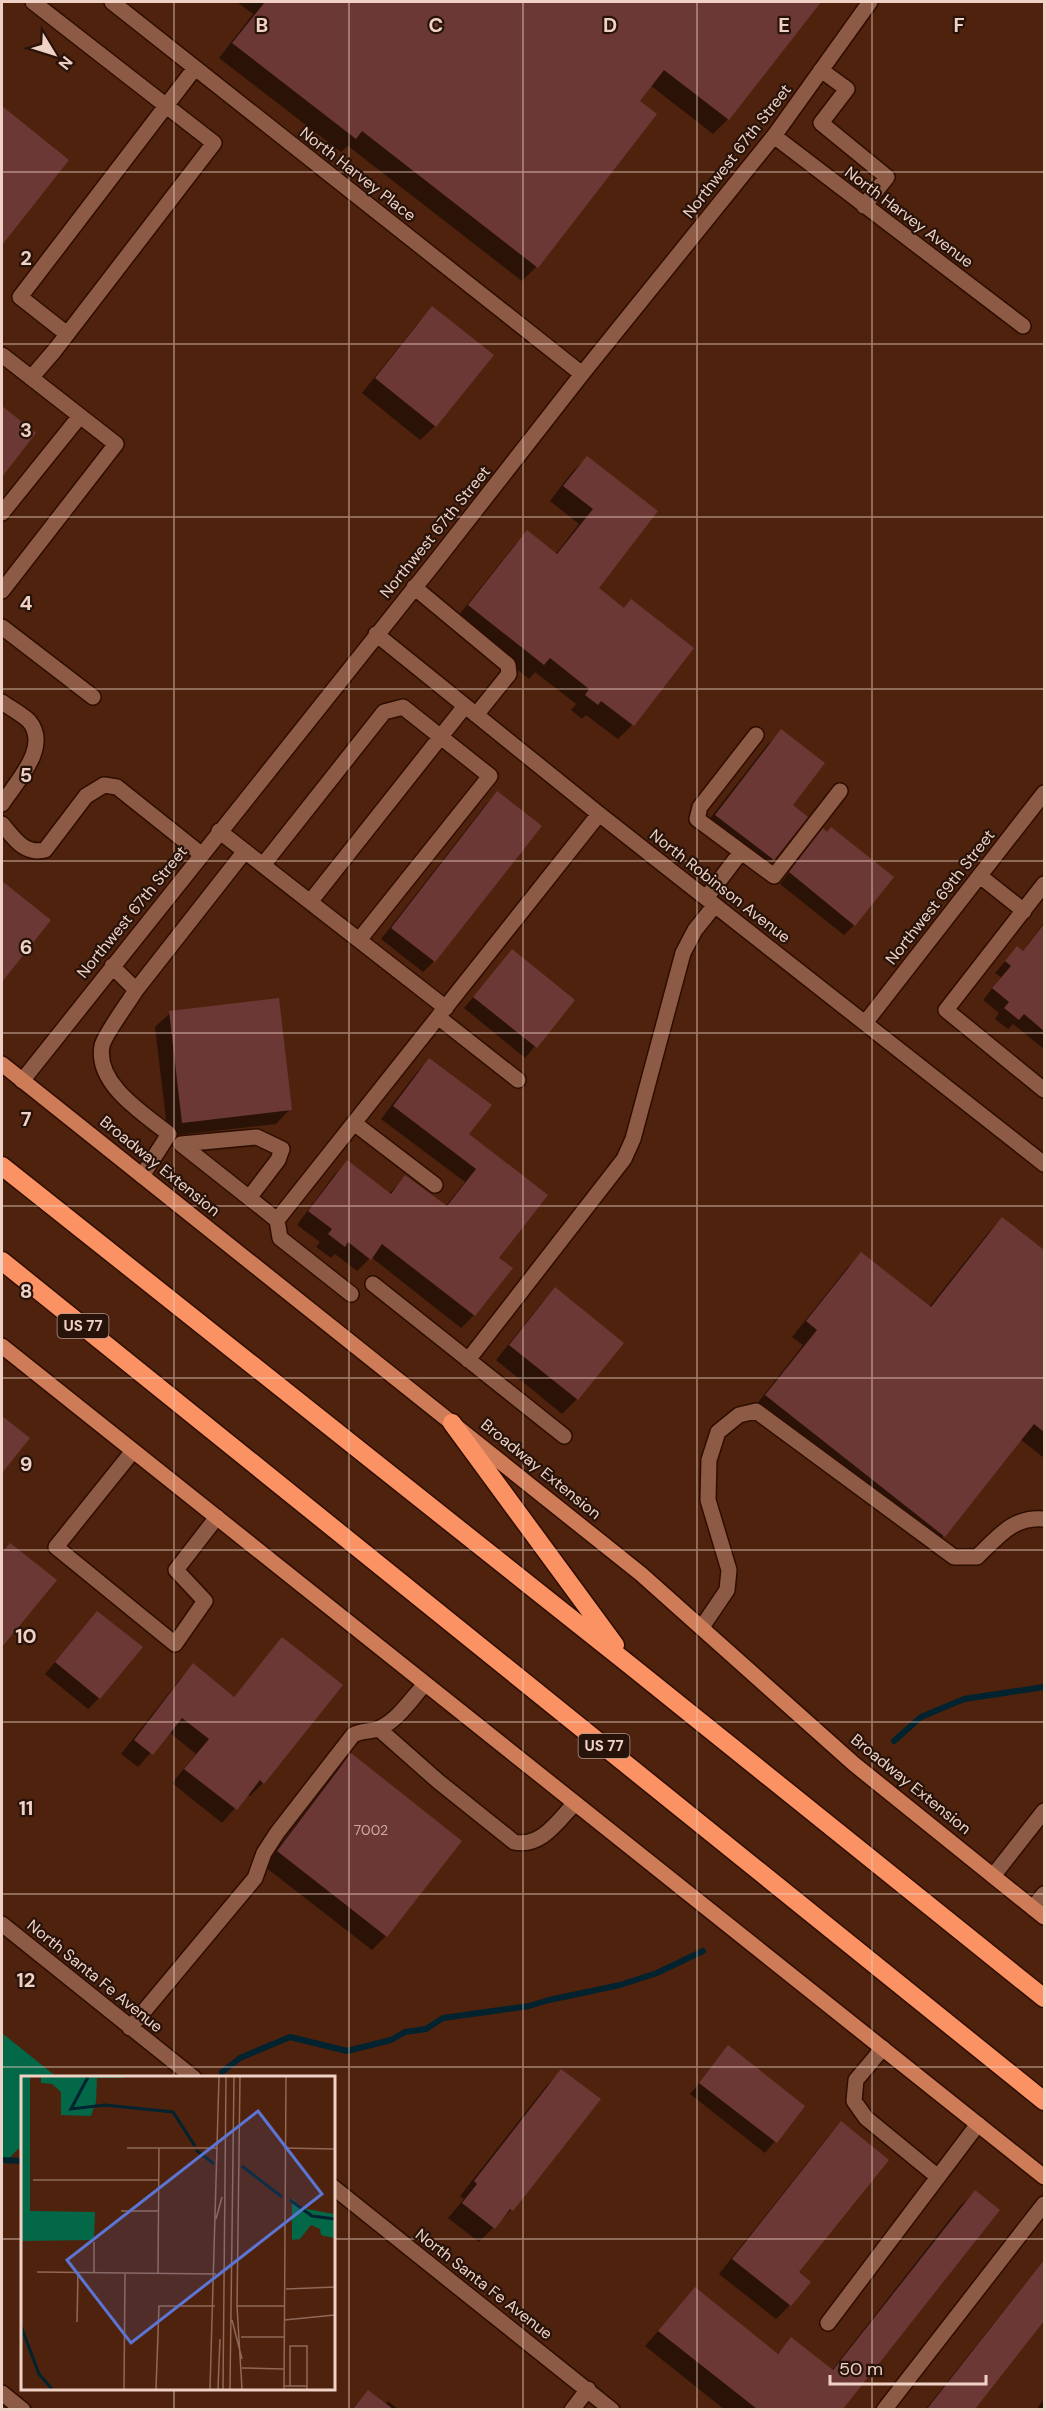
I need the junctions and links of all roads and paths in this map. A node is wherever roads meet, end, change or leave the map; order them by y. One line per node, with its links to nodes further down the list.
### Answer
1 (33, 2): 6 (street)
2 (112, 2): 4 (street, North Harvey Place)
3 (870, 2): 5 (street, Northwest 67th Street)
4 (195, 68): 6 (street); 12 (street, North Harvey Place)
5 (821, 70): 7 (street, Northwest 67th Street); 8 (street)
6 (165, 106): 10 (street); 10 (street)
7 (774, 136): 8 (street, North Harvey Avenue); 12 (street, Northwest 67th Street)
8 (864, 206): 9 (street, North Harvey Avenue)
9 (1023, 326)
10 (67, 334): 13 (street)
11 (2, 355): 13 (street)
12 (582, 374): 16 (street, Northwest 67th Street)
13 (31, 378): 14 (street)
14 (80, 417): 15 (street); 17 (street)
15 (2, 513)
16 (414, 587): 19 (street, Northwest 67th Street); 22 (street)
17 (2, 591)
18 (2, 627): 20 (street)
19 (376, 634): 22 (street, North Robinson Avenue); 30 (street, Northwest 67th Street)
20 (93, 697)
21 (2, 702): 27 (street)
22 (471, 710): 24 (street); 28 (street, North Robinson Avenue)
23 (756, 735): 32 (street)
24 (441, 737): 34 (street); 38 (street); 40 (street)
25 (840, 790): 32 (street)
26 (1044, 793): 35 (street, Northwest 69th Street)
27 (2, 804)
28 (599, 814): 37 (street, North Robinson Avenue); 43 (street)
29 (2, 824): 33 (street)
30 (219, 831): 31 (street); 33 (street, Northwest 67th Street)
31 (245, 851): 34 (street); 42 (street)
32 (741, 852): 37 (street)
33 (201, 854): 41 (street, Northwest 67th Street)
34 (263, 866): 38 (street)
35 (980, 876): 39 (street); 44 (street, Northwest 69th Street)
36 (1044, 884): 39 (street)
37 (710, 901): 44 (street, North Robinson Avenue); 61 (street)
38 (310, 902): 40 (street)
39 (1024, 911): 48 (street)
40 (359, 940): 43 (street)
41 (112, 966): 42 (street); 47 (street, Northwest 67th Street)
42 (136, 990): 50 (street)
43 (442, 1012): 46 (street); 49 (street)
44 (865, 1023): 51 (street, North Robinson Avenue)
45 (2, 1064): 47 (main road, Broadway Extension)
46 (518, 1080)
47 (22, 1081): 53 (main road, Broadway Extension)
48 (1044, 1090)
49 (354, 1123): 54 (street); 56 (street)
50 (175, 1139): 53 (street); 55 (street); 55 (street)
51 (1044, 1164)
52 (2, 1166): 68 (highway)
53 (142, 1176): 62 (main road, Broadway Extension)
54 (435, 1185)
55 (249, 1198): 56 (street)
56 (277, 1220): 59 (street)
57 (2, 1261): 81 (highway, US 77)
58 (373, 1284): 61 (street)
59 (351, 1294)
60 (4, 1352): 64 (main road)
61 (468, 1360): 63 (street)
62 (452, 1423): 67 (main road, Broadway Extension); 68 (highway)
63 (564, 1436)
64 (133, 1451): 65 (main road); 65 (street)
65 (217, 1517): 69 (main road)
66 (1044, 1519): 67 (street)
67 (702, 1627): 73 (main road, Broadway Extension)
68 (630, 1666): 77 (highway)
69 (425, 1684): 70 (street); 71 (main road)
70 (379, 1729): 71 (street); 78 (street)
71 (575, 1803): 79 (main road)
72 (1044, 1811): 73 (street)
73 (993, 1876): 75 (main road, Broadway Extension)
74 (1044, 1894): 75 (street)
75 (1039, 1913)
76 (2, 1924): 78 (street, North Santa Fe Avenue)
77 (1044, 1998)
78 (130, 2028): 80 (street, North Santa Fe Avenue)
79 (883, 2048): 82 (main road); 83 (street)
80 (191, 2076)
81 (1044, 2101)
82 (978, 2124): 83 (street); 84 (main road)
83 (938, 2177): 87 (street)
84 (1044, 2177)
85 (334, 2188): 88 (street, North Santa Fe Avenue)
86 (1044, 2205): 93 (street)
87 (828, 2323)
88 (588, 2389): 91 (street); 92 (street, North Santa Fe Avenue)
89 (2, 2392): 90 (street)
90 (23, 2409)
91 (572, 2409)
92 (612, 2409)
93 (884, 2409)

